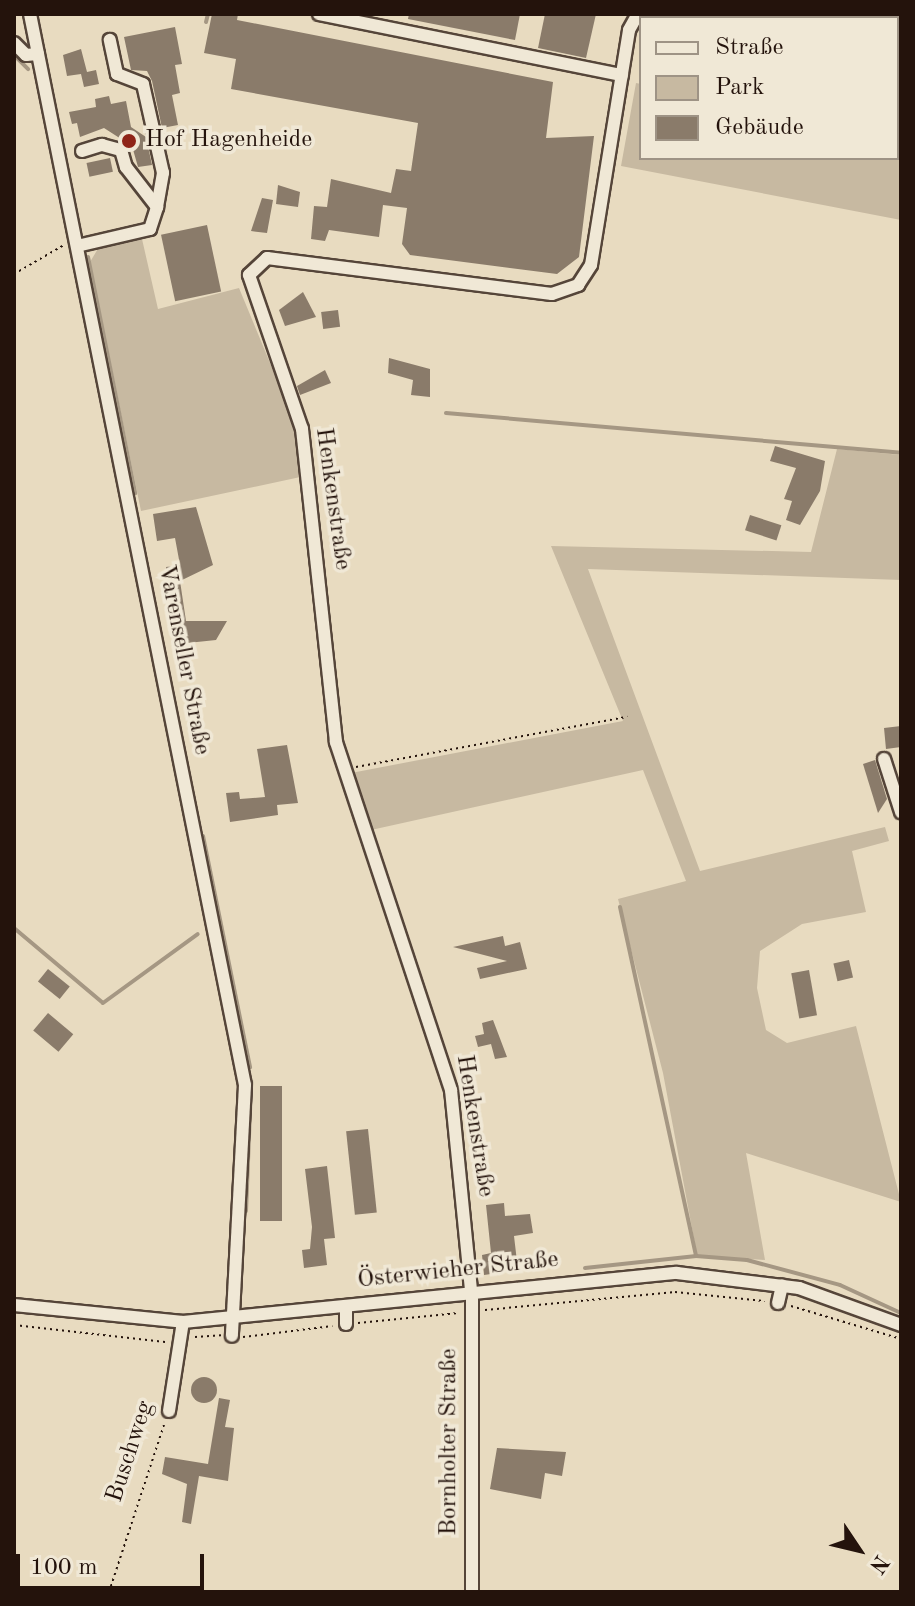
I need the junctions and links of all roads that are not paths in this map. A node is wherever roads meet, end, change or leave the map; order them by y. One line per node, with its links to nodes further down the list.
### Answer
1 (30, 14): 6 (street, Varenseller Straße)
2 (319, 14): 7 (street)
3 (638, 14): 7 (street, Henkenstraße)
4 (110, 40): 9 (street)
5 (14, 43): 6 (street)
6 (38, 54): 10 (street, Varenseller Straße)
7 (622, 75): 14 (street, Henkenstraße)
8 (82, 151): 9 (street)
9 (157, 207): 10 (street)
10 (77, 242): 18 (street, Varenseller Straße)
11 (884, 759): 12 (street)
12 (901, 812)
13 (782, 1285): 14 (street, Österwieher Straße); 15 (street); 21 (street, Österwieher Straße)
14 (471, 1292): 17 (street, Österwieher Straße); 24 (street, Bornholter Straße)
15 (778, 1303)
16 (14, 1305): 19 (street, Österwieher Straße)
17 (346, 1306): 18 (street, Österwieher Straße); 20 (street)
18 (232, 1318): 19 (street, Österwieher Straße); 22 (street, Varenseller Straße)
19 (183, 1322): 23 (street, Buschweg)
20 (346, 1324)
21 (901, 1325)
22 (232, 1336)
23 (169, 1411)
24 (472, 1592)

